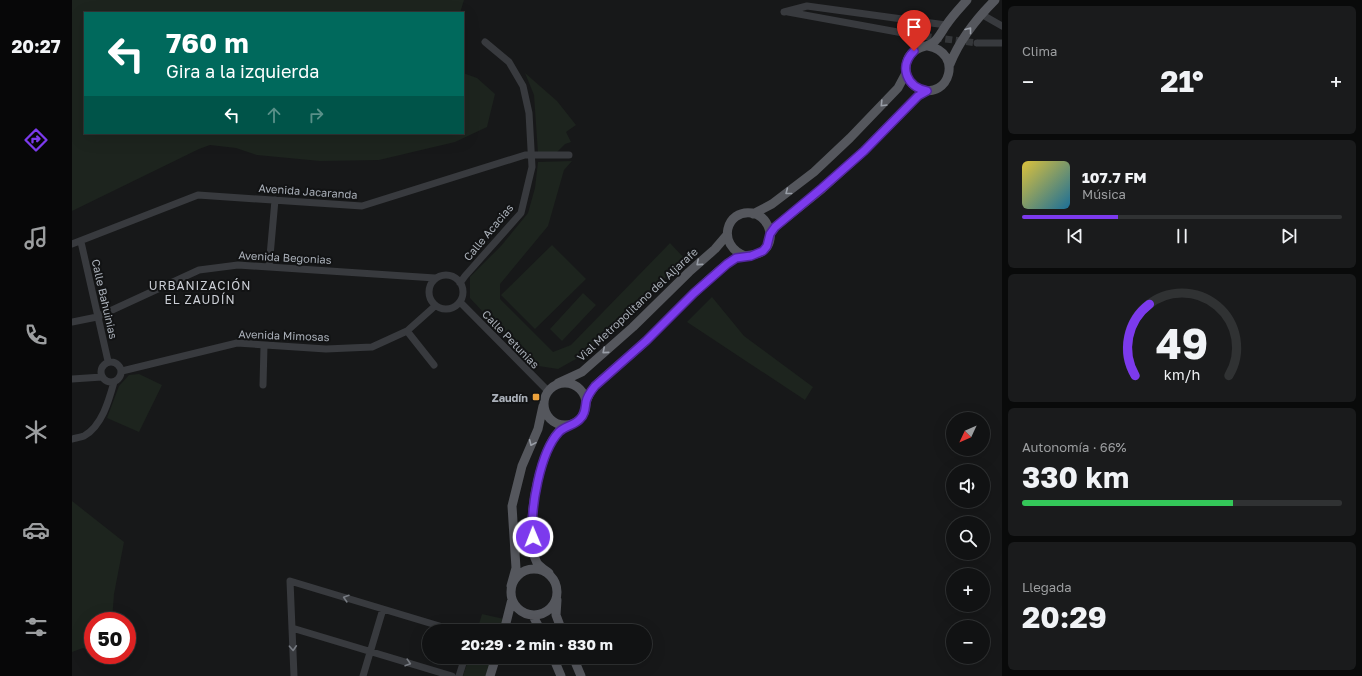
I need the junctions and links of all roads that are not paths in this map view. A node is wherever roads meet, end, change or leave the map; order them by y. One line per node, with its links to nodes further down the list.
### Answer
1 (967, 0): 4 (main road, Vial Metropolitano del Aljarafe)
2 (995, 0): 3 (main road)
3 (981, 14): 5 (street); 11 (main road, one-way to 3)
4 (946, 25): 6 (street); 10 (main road, Vial Metropolitano del Aljarafe)
5 (1002, 26)
6 (914, 35)
7 (485, 42): 14 (street, Calle Acacias)
8 (977, 43): 9 (street)
9 (1002, 43)
10 (928, 46): 11 (main road); 12 (main road, Vial Metropolitano del Aljarafe)
11 (950, 64): 13 (main road)
12 (906, 73): 13 (main road); 17 (main road, Vial Metropolitano del Aljarafe, one-way to 17)
13 (927, 91): 18 (main road)
14 (532, 155): 15 (street, Avenida Jacaranda); 16 (street, Avenida Jacaranda); 25 (street, Calle Acacias)
15 (569, 155)
16 (275, 200): 20 (street, Avenida Jacaranda); 23 (street)
17 (753, 214): 18 (main road); 19 (main road, Vial Metropolitano del Aljarafe)
18 (770, 234): 22 (main road)
19 (727, 235): 22 (main road); 38 (main road, Vial Metropolitano del Aljarafe, one-way to 38)
20 (81, 242): 21 (street, Avenida Jacaranda); 28 (street, Calle Bahuinias)
21 (72, 244)
22 (745, 256): 41 (main road)
23 (269, 267): 24 (street, Avenida Begonias); 28 (street, Avenida Begonias)
24 (435, 278): 25 (street); 27 (street)
25 (460, 283): 26 (street)
26 (460, 302): 27 (street); 40 (street, Calle Petunias)
27 (435, 306): 30 (street, Avenida Mimosas)
28 (97, 317): 29 (street, Avenida Begonias); 32 (street, Calle Bahuinias)
29 (72, 322)
30 (407, 331): 31 (street, Avenida Mimosas); 33 (street)
31 (264, 346): 34 (street, Avenida Mimosas); 39 (street)
32 (108, 362): 34 (street); 35 (street)
33 (434, 366)
34 (122, 371): 37 (street)
35 (102, 377): 36 (street); 37 (street)
36 (72, 379)
37 (114, 382): 44 (street)
38 (558, 383): 40 (main road, Vial Metropolitano del Aljarafe); 41 (main road)
39 (263, 385)
40 (548, 391): 42 (main road)
41 (586, 402): 43 (main road)
42 (544, 406): 43 (main road); 46 (main road, one-way to 46)
43 (570, 425): 45 (main road)
44 (72, 439)
45 (549, 573): 46 (main road); 48 (main road)
46 (511, 586): 47 (main road)
47 (512, 599): 50 (main road); 52 (main road)
48 (557, 600): 51 (main road); 56 (main road)
49 (383, 609): 53 (street); 57 (street, one-way to 57); 58 (street)
50 (518, 609): 51 (main road); 52 (main road)
51 (533, 616): 55 (main road)
52 (506, 621): 54 (main road)
53 (433, 624)
54 (505, 624)
55 (537, 624)
56 (559, 624)
57 (292, 628): 58 (street); 63 (street, one-way to 63)
58 (370, 652): 64 (street); 65 (street, one-way to 65)
59 (463, 664): 66 (street)
60 (494, 664): 67 (main road)
61 (556, 664): 68 (main road)
62 (576, 664): 69 (main road)
63 (294, 676)
64 (363, 676)
65 (452, 676)
66 (459, 676)
67 (490, 676)
68 (561, 676)
69 (581, 676)

